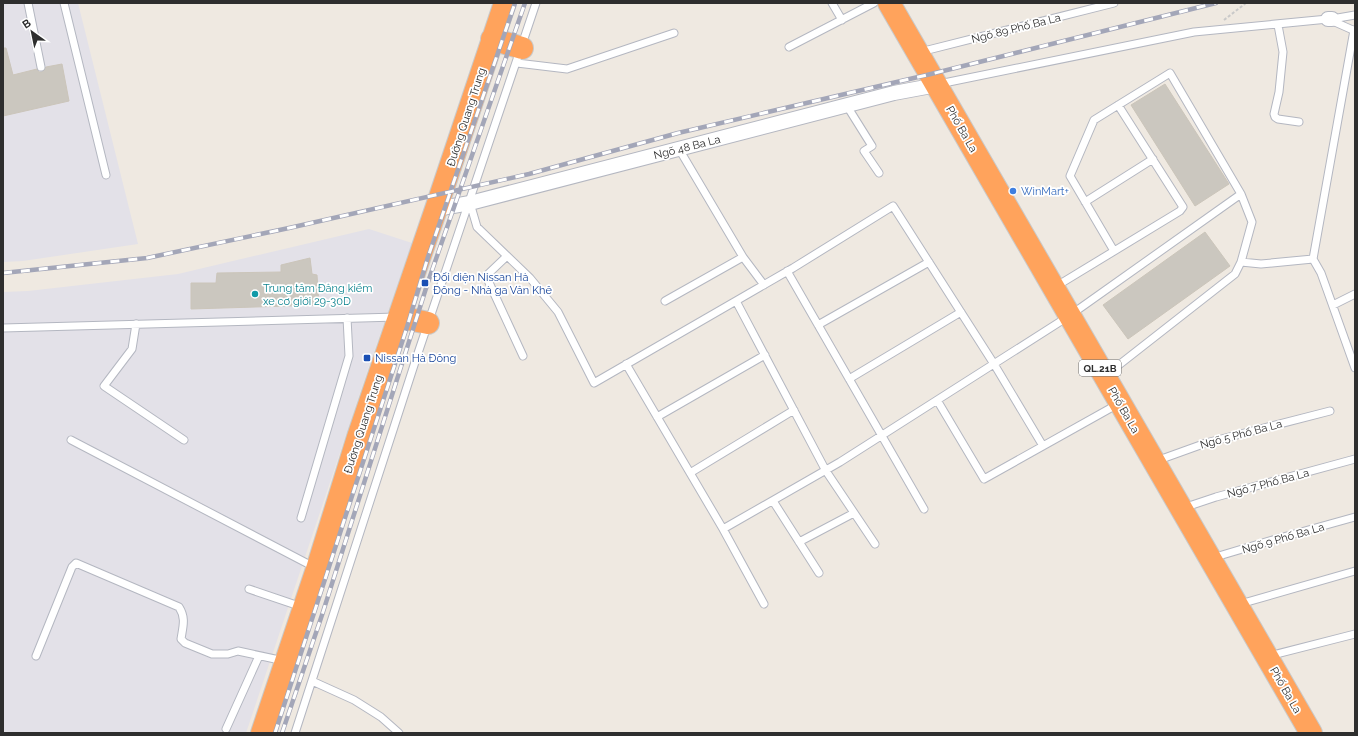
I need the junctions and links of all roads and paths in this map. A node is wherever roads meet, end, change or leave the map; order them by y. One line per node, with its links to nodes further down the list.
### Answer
1 (28, 3): 21 (lane)
2 (64, 3): 29 (lane)
3 (504, 3): 17 (highway, Đường Quang Trung)
4 (536, 3): 20 (lane)
5 (832, 3): 12 (lane)
6 (874, 3): 12 (lane)
7 (889, 3): 19 (highway, Phố Ba La / QL.21B)
8 (1114, 3): 19 (lane, Ngõ 89 Phố Ba La)
9 (1246, 3): 15 (path)
10 (1355, 15): 11 (lane)
11 (1330, 19): 13 (lane); 14 (lane)
12 (842, 20): 18 (lane)
13 (1278, 25): 15 (lane); 25 (lane)
14 (1354, 31): 37 (lane)
15 (1209, 32): 22 (lane)
16 (674, 33): 20 (lane)
17 (492, 39): 20 (highway); 33 (highway, Đường Quang Trung)
18 (789, 48)
19 (918, 52): 22 (highway, Phố Ba La / QL.21B)
20 (519, 56): 32 (lane)
21 (41, 67)
22 (937, 84): 24 (street, Ngõ 48 Ba La); 42 (highway, Phố Ba La / QL.21B)
23 (1118, 105): 27 (lane); 30 (lane); 31 (lane)
24 (847, 106): 26 (street, Ngõ 48 Ba La); 28 (lane)
25 (1299, 122)
26 (679, 149): 32 (street, Ngõ 48 Ba La); 36 (lane)
27 (1153, 159): 31 (lane); 34 (lane)
28 (879, 173)
29 (106, 175)
30 (1241, 194): 39 (lane); 48 (lane)
31 (1085, 202): 34 (lane)
32 (470, 203): 33 (street, Ngõ 48 Ba La); 35 (lane); 51 (lane)
33 (436, 209): 49 (highway, Đường Quang Trung)
34 (1114, 251): 42 (lane)
35 (507, 256): 56 (lane); 57 (lane)
36 (743, 257): 41 (lane); 44 (lane)
37 (1313, 259): 39 (lane); 46 (lane)
38 (929, 262): 40 (lane); 47 (lane); 53 (lane)
39 (1242, 262): 60 (lane)
40 (787, 271): 41 (lane); 53 (lane)
41 (764, 285): 45 (lane)
42 (1053, 288): 48 (highway, Phố Ba La / QL.21B)
43 (1355, 294): 46 (lane)
44 (665, 301)
45 (736, 301): 55 (lane); 57 (lane)
46 (1333, 305): 59 (lane)
47 (961, 312): 58 (lane); 61 (lane)
48 (1069, 316): 58 (lane); 60 (highway, Phố Ba La / QL.21B)
49 (399, 317): 50 (lane); 51 (highway); 85 (highway, Đường Quang Trung)
50 (347, 318): 52 (lane); 80 (lane)
51 (428, 323): 97 (lane)
52 (136, 324): 54 (lane); 69 (lane)
53 (818, 325): 61 (lane)
54 (3, 328)
55 (765, 355): 64 (lane); 66 (lane)
56 (523, 356)
57 (626, 364): 66 (lane)
58 (994, 364): 62 (lane); 70 (lane)
59 (1355, 368)
60 (1105, 377): 63 (highway, Phố Ba La / QL.21B)
61 (850, 379): 67 (lane)
62 (937, 400): 67 (lane); 70 (lane)
63 (1120, 403): 70 (lane); 72 (highway, Phố Ba La / QL.21B)
64 (794, 410): 73 (lane); 74 (lane)
65 (1330, 411): 72 (lane, Ngõ 5 Phố Ba La)
66 (657, 417): 74 (lane)
67 (881, 436): 73 (lane); 76 (lane)
68 (71, 440): 85 (lane)
69 (184, 440)
70 (1043, 446)
71 (1355, 459): 77 (lane, Ngõ 7 Phố Ba La)
72 (1154, 462): 77 (highway, Phố Ba La / QL.21B)
73 (826, 471): 75 (lane); 78 (lane)
74 (690, 473): 81 (lane)
75 (773, 501): 81 (lane); 82 (lane)
76 (924, 509)
77 (1181, 509): 84 (highway, Phố Ba La / QL.21B)
78 (854, 513): 82 (lane); 83 (lane)
79 (1355, 517): 84 (lane, Ngõ 9 Phố Ba La)
80 (301, 518)
81 (723, 529): 89 (lane)
82 (799, 542): 87 (lane)
83 (875, 544)
84 (1210, 559): 90 (highway, Phố Ba La / QL.21B)
85 (317, 569): 91 (highway, Đường Quang Trung)
86 (1355, 571): 90 (lane)
87 (819, 573)
88 (250, 589): 91 (lane)
89 (764, 604)
90 (1237, 605): 95 (highway, Phố Ba La / QL.21B)
91 (304, 608): 96 (highway, Đường Quang Trung)
92 (1355, 634): 95 (lane)
93 (36, 656): 94 (lane)
94 (259, 656): 96 (lane); 98 (lane)
95 (1267, 657): 102 (highway, Phố Ba La / QL.21B)
96 (286, 662): 99 (highway, Đường Quang Trung)
97 (312, 681): 100 (lane); 101 (lane)
98 (226, 729)
99 (262, 733)
100 (295, 733)
101 (399, 733)
102 (1311, 733)

